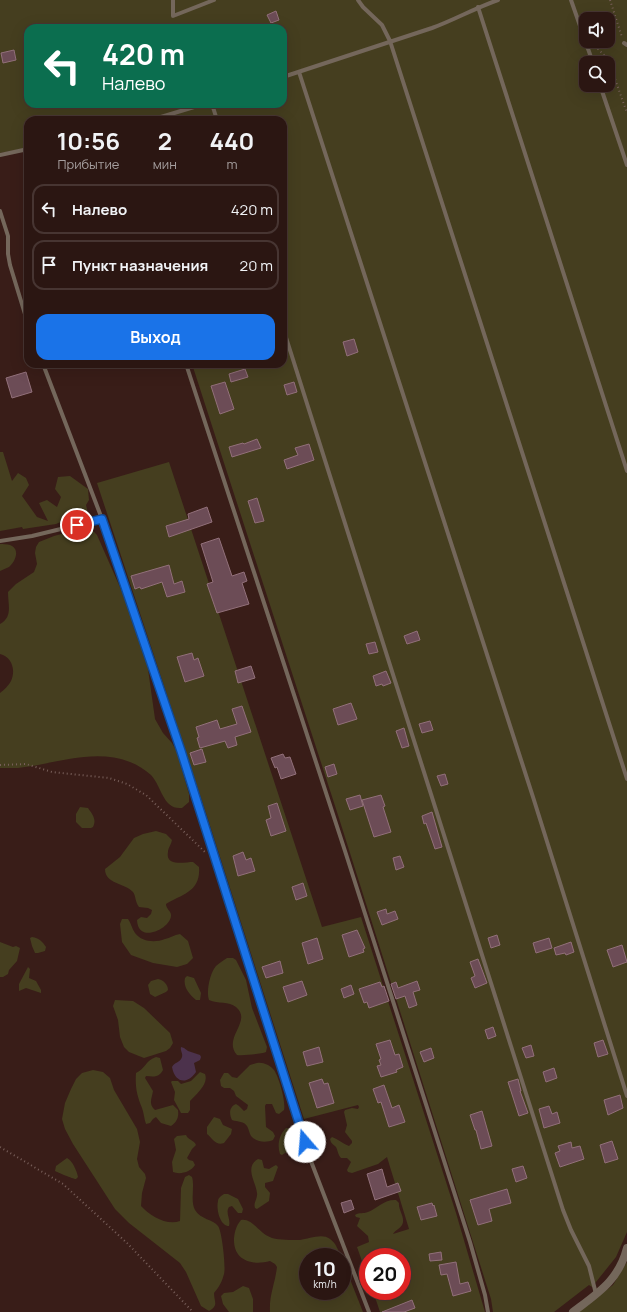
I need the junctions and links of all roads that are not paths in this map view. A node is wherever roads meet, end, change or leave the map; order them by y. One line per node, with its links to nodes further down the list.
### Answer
1 (173, 0): 2 (lane)
2 (214, 0)
3 (358, 0): 7 (lane)
4 (497, 0): 6 (lane)
5 (571, 0): 8 (lane)
6 (478, 8): 7 (lane); 22 (lane)
7 (390, 41): 9 (lane); 25 (lane)
8 (591, 56)
9 (299, 72): 10 (lane); 26 (lane)
10 (287, 76)
11 (602, 92): 16 (lane)
12 (191, 108): 13 (lane)
13 (164, 116)
14 (24, 150): 15 (lane)
15 (0, 155)
16 (627, 166)
17 (0, 211): 18 (lane)
18 (24, 311)
19 (287, 341): 28 (lane)
20 (45, 368): 23 (lane)
21 (187, 368): 30 (lane)
22 (627, 471)
23 (102, 519): 24 (lane); 29 (lane)
24 (0, 540)
25 (627, 779)
26 (627, 1096)
27 (627, 1248): 28 (street)
28 (597, 1294): 31 (street)
29 (369, 1312)
30 (488, 1312)
31 (573, 1312)

